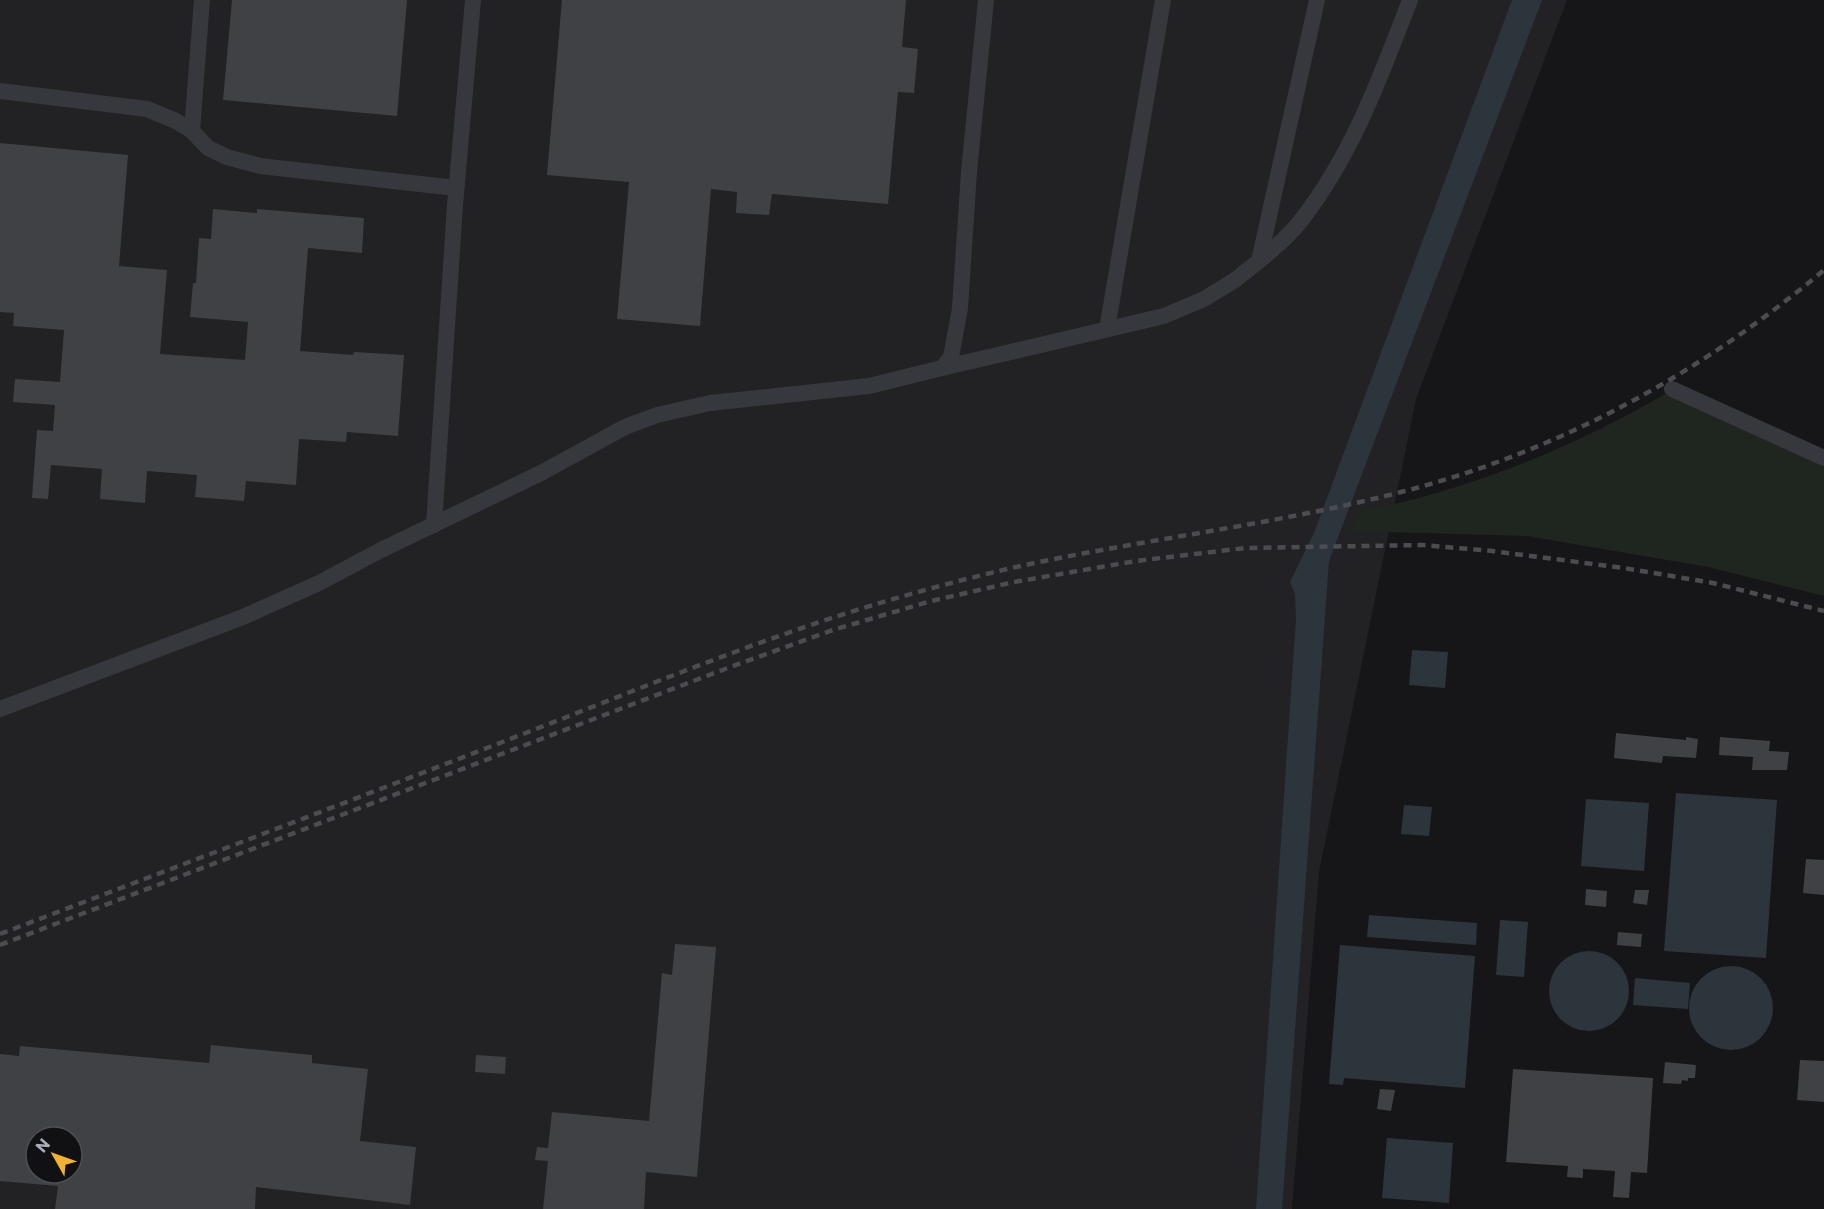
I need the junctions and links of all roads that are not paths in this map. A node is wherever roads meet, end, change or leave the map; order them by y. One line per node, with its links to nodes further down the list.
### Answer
1 (202, 0): 8 (street)
2 (473, 0): 9 (street)
3 (986, 0): 12 (street)
4 (1163, 0): 11 (street)
5 (1317, 0): 10 (street)
6 (1410, 0): 10 (street)
7 (0, 91): 8 (street)
8 (192, 131): 9 (street)
9 (456, 189): 15 (street)
10 (1259, 261): 11 (street)
11 (1107, 329): 12 (street)
12 (942, 368): 15 (street)
13 (1672, 389): 14 (street)
14 (1824, 458)
15 (434, 525): 16 (street)
16 (0, 709)

